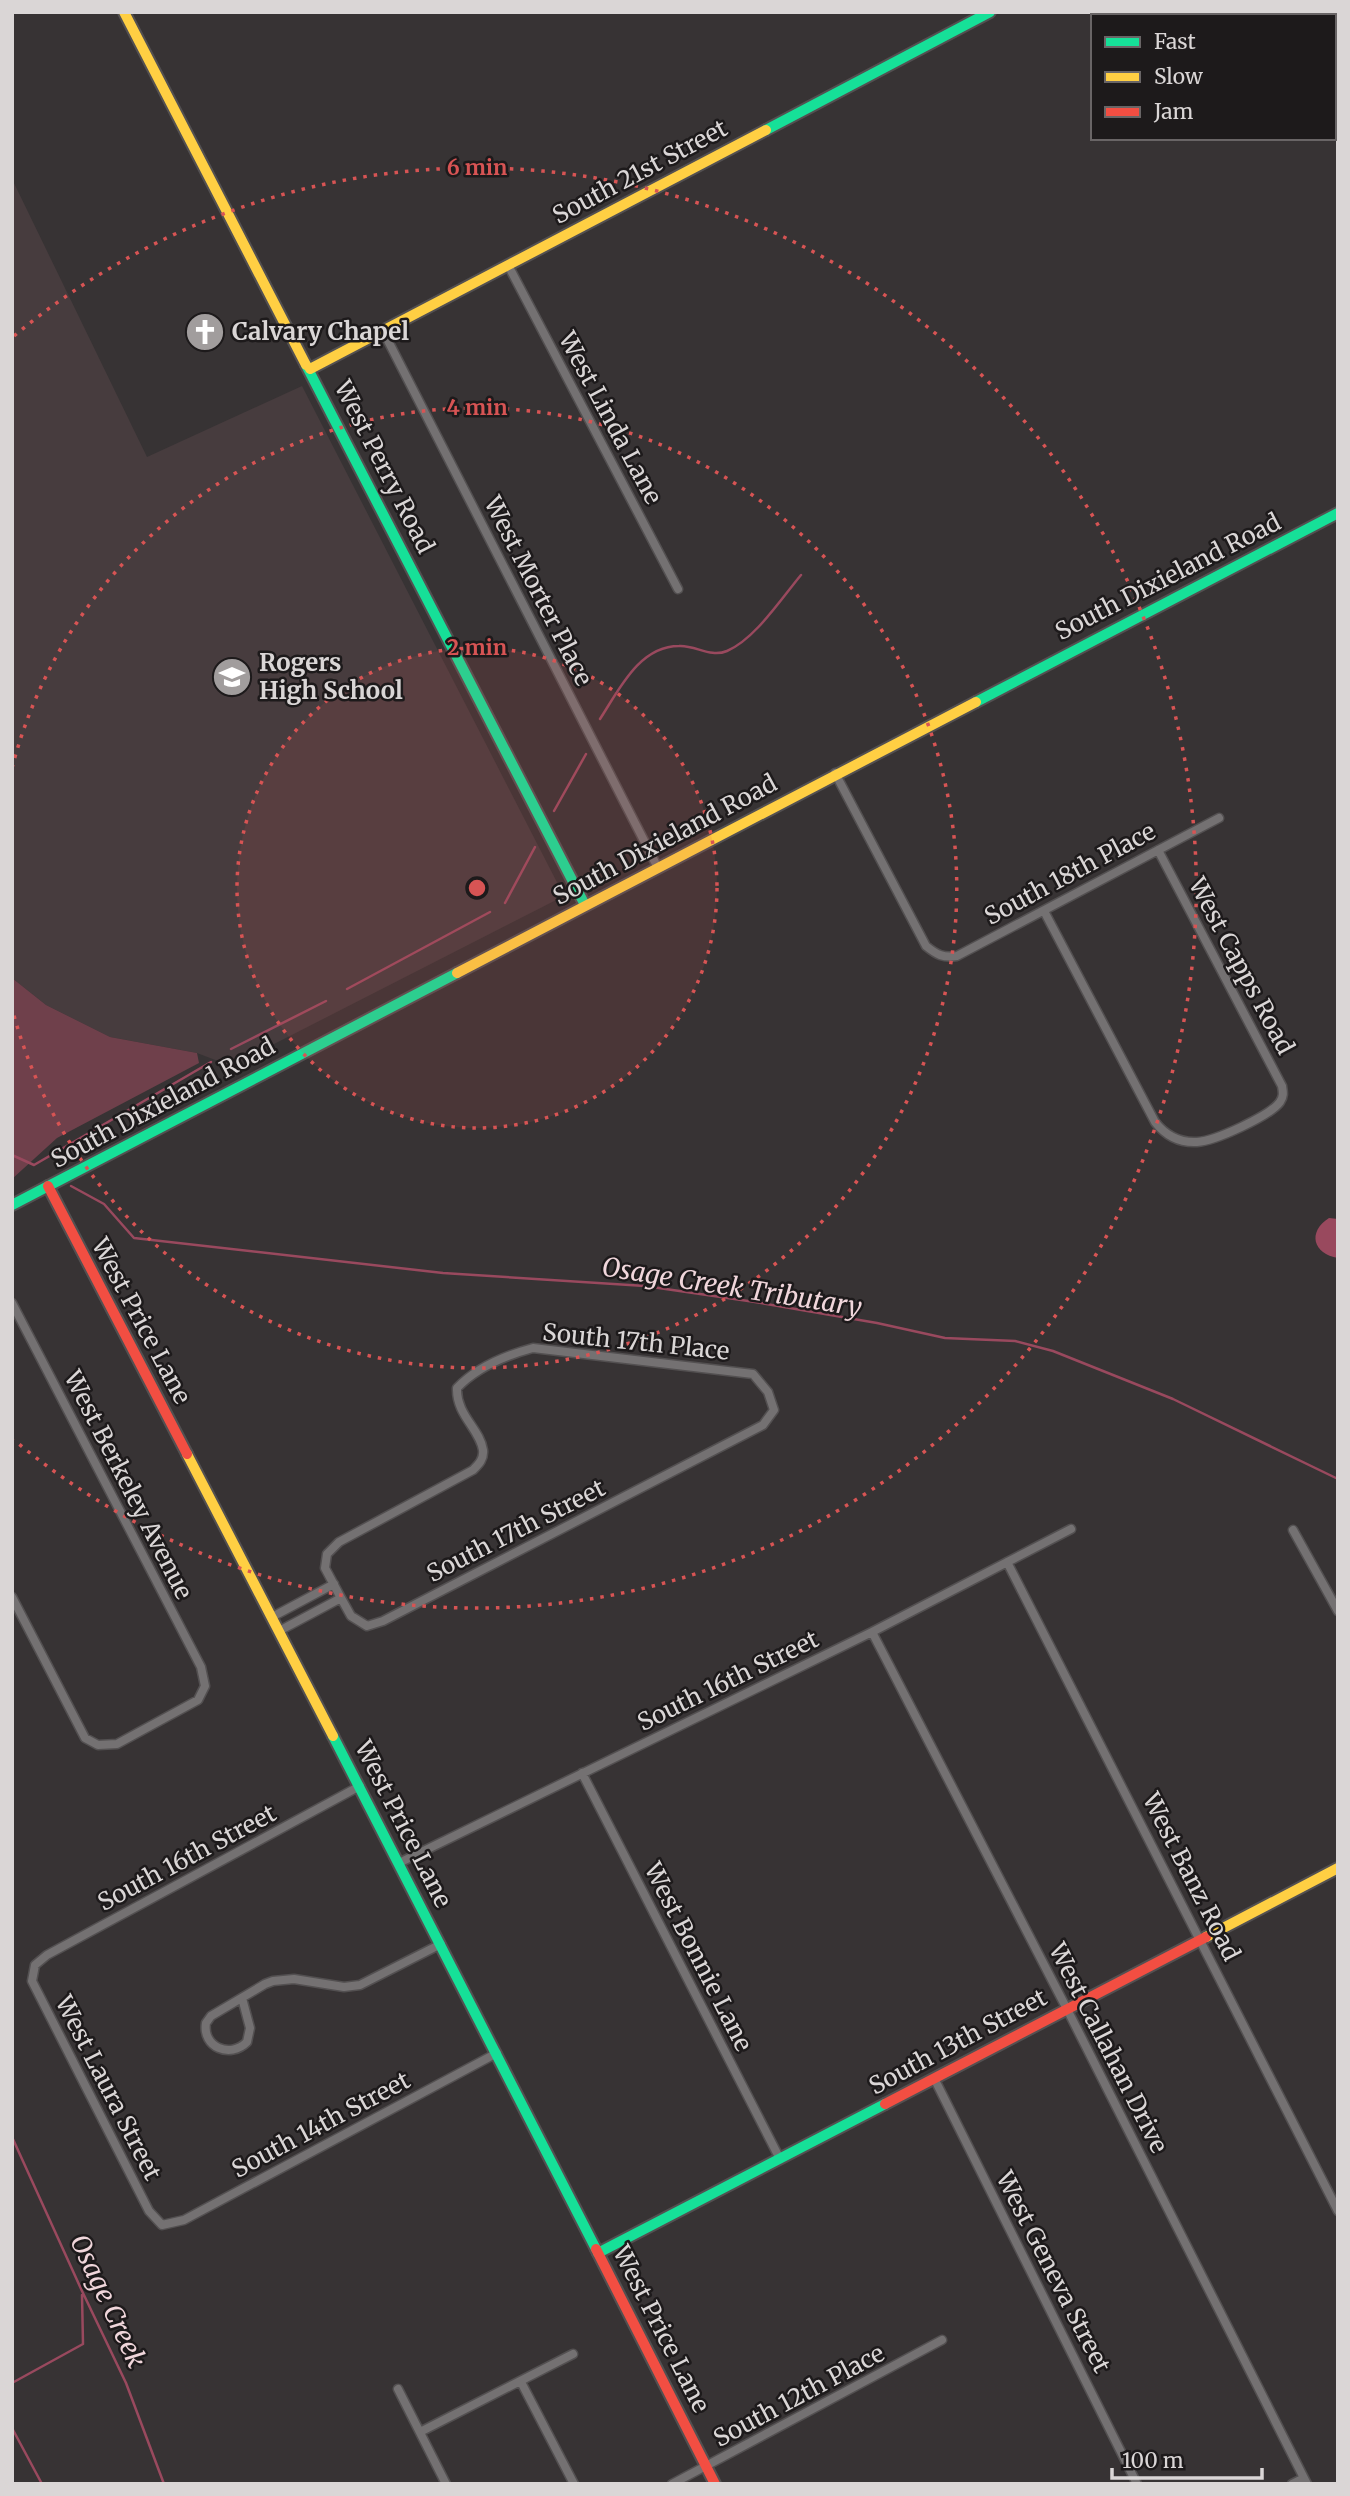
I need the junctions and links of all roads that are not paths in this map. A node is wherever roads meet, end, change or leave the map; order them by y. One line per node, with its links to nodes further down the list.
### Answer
1 (124, 12): 5 (street, West Perry Road)
2 (990, 12): 3 (street, South 21st Street)
3 (508, 265): 4 (street, South 21st Street); 7 (street, West Linda Lane)
4 (383, 331): 5 (street, South 21st Street); 11 (street, West Morter Place)
5 (310, 369): 12 (street, West Perry Road)
6 (1338, 513): 8 (street, South Dixieland Road)
7 (678, 589)
8 (835, 773): 11 (street, South Dixieland Road); 13 (street, South 18th Place)
9 (1220, 818): 10 (street, South 18th Place)
10 (1158, 850): 13 (street, South 18th Place); 13 (street, West Capps Road)
11 (658, 868): 12 (street, South Dixieland Road)
12 (585, 905): 14 (street, South Dixieland Road)
13 (1044, 911)
14 (48, 1186): 15 (street, South Dixieland Road); 25 (street, West Price Lane)
15 (12, 1205)
16 (12, 1303): 22 (street, West Berkeley Avenue)
17 (774, 1410): 21 (street, South 17th Place); 23 (street, South 17th Street)
18 (1071, 1529): 20 (street, South 16th Street)
19 (1293, 1530): 24 (street)
20 (1007, 1562): 27 (street, South 16th Street); 32 (street, West Banz Road)
21 (334, 1584): 23 (street, South 17th Place); 25 (street)
22 (12, 1597)
23 (341, 1598): 26 (street)
24 (1338, 1611)
25 (272, 1617): 26 (street, West Price Lane)
26 (279, 1630): 29 (street, West Price Lane)
27 (872, 1632): 28 (street, South 16th Street); 36 (street, West Callahan Drive)
28 (582, 1773): 30 (street, South 16th Street); 39 (street, West Bonnie Lane)
29 (360, 1786): 30 (street, West Price Lane); 34 (street, South 16th Street)
30 (399, 1863): 33 (street, West Price Lane)
31 (1337, 1871): 32 (street, South 13th Street)
32 (1201, 1939): 36 (street, South 13th Street); 40 (street, West Banz Road)
33 (441, 1944): 35 (street); 37 (street, West Price Lane)
34 (35, 1965): 41 (street, West Laura Street)
35 (242, 1998): 35 (street)
36 (1067, 2009): 38 (street, South 13th Street); 49 (street, West Callahan Drive)
37 (497, 2053): 41 (street, South 14th Street); 42 (street, West Price Lane)
38 (934, 2078): 39 (street, South 13th Street); 54 (street, West Geneva Street)
39 (780, 2159): 42 (street, South 13th Street)
40 (1338, 2211)
41 (162, 2225)
42 (598, 2253): 48 (street, West Price Lane)
43 (942, 2340): 48 (street, South 12th Place)
44 (573, 2354): 45 (street)
45 (521, 2382): 47 (street); 51 (street)
46 (398, 2389): 47 (street)
47 (420, 2432): 50 (street)
48 (706, 2467): 52 (street, South 12th Place); 53 (street, West Price Lane)
49 (1305, 2481): 55 (street)
50 (446, 2484)
51 (574, 2484)
52 (672, 2484)
53 (715, 2484)
54 (1137, 2484)
55 (1292, 2484)

